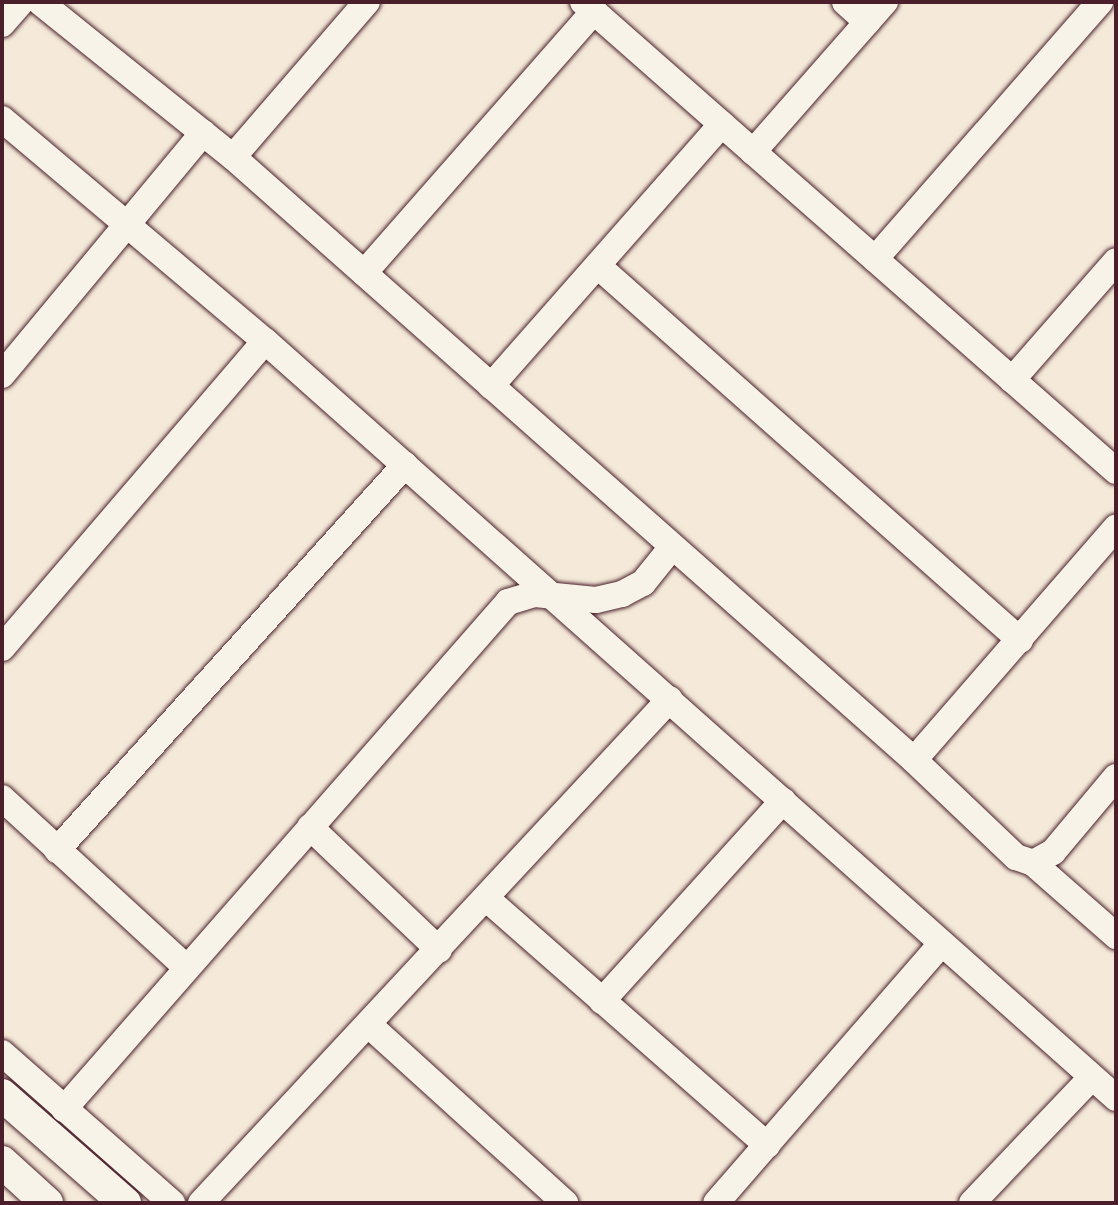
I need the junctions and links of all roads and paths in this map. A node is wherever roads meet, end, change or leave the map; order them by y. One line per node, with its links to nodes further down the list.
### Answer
1 (21, 2): 9 (street)
2 (40, 2): 12 (street)
3 (367, 2): 14 (street)
4 (845, 2): 8 (street)
5 (885, 2): 8 (street)
6 (1100, 2): 16 (street)
7 (589, 7): 11 (street); 19 (street)
8 (867, 22): 13 (street)
9 (2, 23)
10 (2, 118): 15 (street)
11 (722, 124): 13 (street); 18 (street)
12 (203, 133): 14 (street); 15 (street)
13 (753, 152): 16 (street)
14 (233, 158): 19 (street)
15 (125, 226): 20 (street); 21 (street)
16 (875, 259): 22 (street)
17 (1116, 261): 22 (street)
18 (598, 265): 23 (street); 29 (street)
19 (364, 273): 23 (street)
20 (265, 341): 24 (street); 30 (street)
21 (2, 376)
22 (1012, 380): 25 (street)
23 (491, 386): 27 (street)
24 (405, 465): 28 (street); 37 (street)
25 (1116, 471)
26 (1116, 528): 29 (street)
27 (672, 547): 28 (street); 32 (street)
28 (554, 597): 31 (street); 36 (street)
29 (1020, 640): 32 (street)
30 (2, 648)
31 (670, 699): 35 (street); 39 (street)
32 (914, 760): 38 (street)
33 (1116, 777): 38 (street)
34 (2, 798): 37 (street)
35 (783, 801): 41 (street); 44 (street)
36 (310, 827): 42 (street); 43 (street)
37 (57, 850): 43 (street)
38 (1033, 863): 40 (street)
39 (487, 899): 42 (street); 44 (street)
40 (1116, 936)
41 (942, 943): 47 (street); 51 (street)
42 (439, 950): 45 (street)
43 (187, 967): 50 (street)
44 (603, 1001): 51 (street)
45 (369, 1025): 57 (street); 58 (street)
46 (2, 1054): 50 (street)
47 (1093, 1077): 49 (street); 59 (street)
48 (2, 1094): 55 (street)
49 (1116, 1098)
50 (64, 1109): 56 (street)
51 (767, 1145): 53 (street)
52 (2, 1163): 54 (street)
53 (721, 1201)
54 (47, 1203)
55 (125, 1203)
56 (172, 1203)
57 (201, 1203)
58 (565, 1203)
59 (972, 1203)

